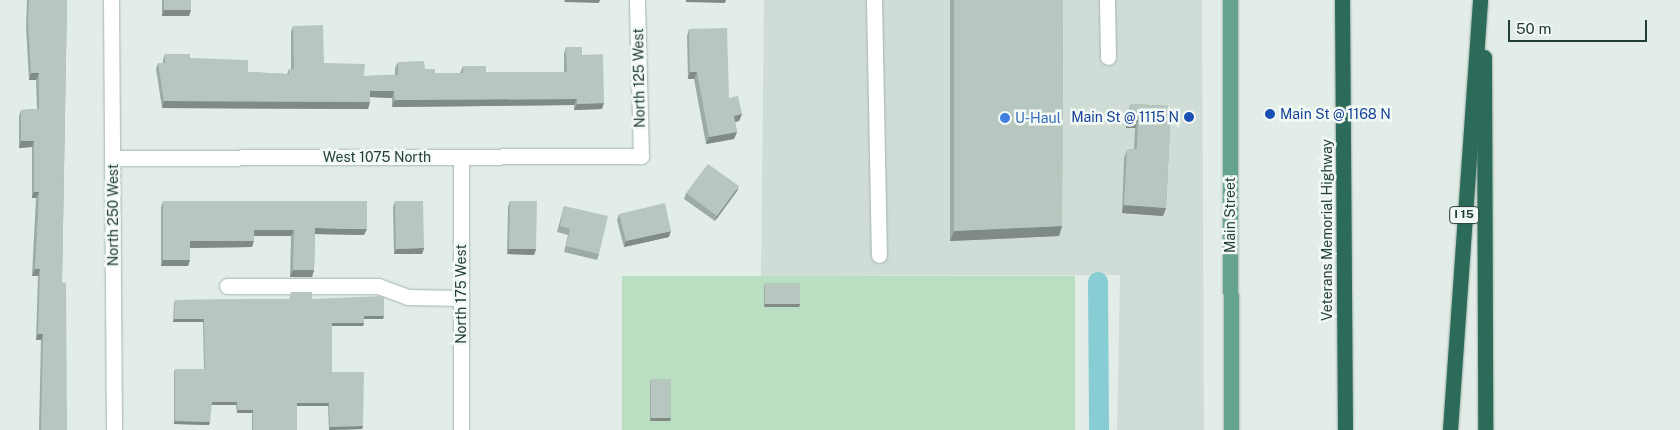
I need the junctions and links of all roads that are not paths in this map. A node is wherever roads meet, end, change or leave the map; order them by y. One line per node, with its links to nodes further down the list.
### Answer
1 (111, 0): 11 (street, North 250 West)
2 (637, 0): 9 (street, North 125 West)
3 (874, 0): 12 (street)
4 (1107, 0): 8 (street)
5 (1230, 0): 17 (main road, Main Street)
6 (1342, 0): 18 (highway, Veterans Memorial Highway)
7 (1482, 0): 19 (highway, I 15); 20 (highway)
8 (1108, 57)
9 (641, 156): 10 (street, West 1075 North)
10 (461, 157): 11 (street, West 1075 North); 14 (street, North 175 West)
11 (112, 158): 15 (street, North 250 West)
12 (879, 255)
13 (226, 286): 14 (street)
14 (461, 298): 16 (street, North 175 West)
15 (114, 430)
16 (461, 430)
17 (1231, 430)
18 (1345, 430)
19 (1450, 430)
20 (1485, 430)

